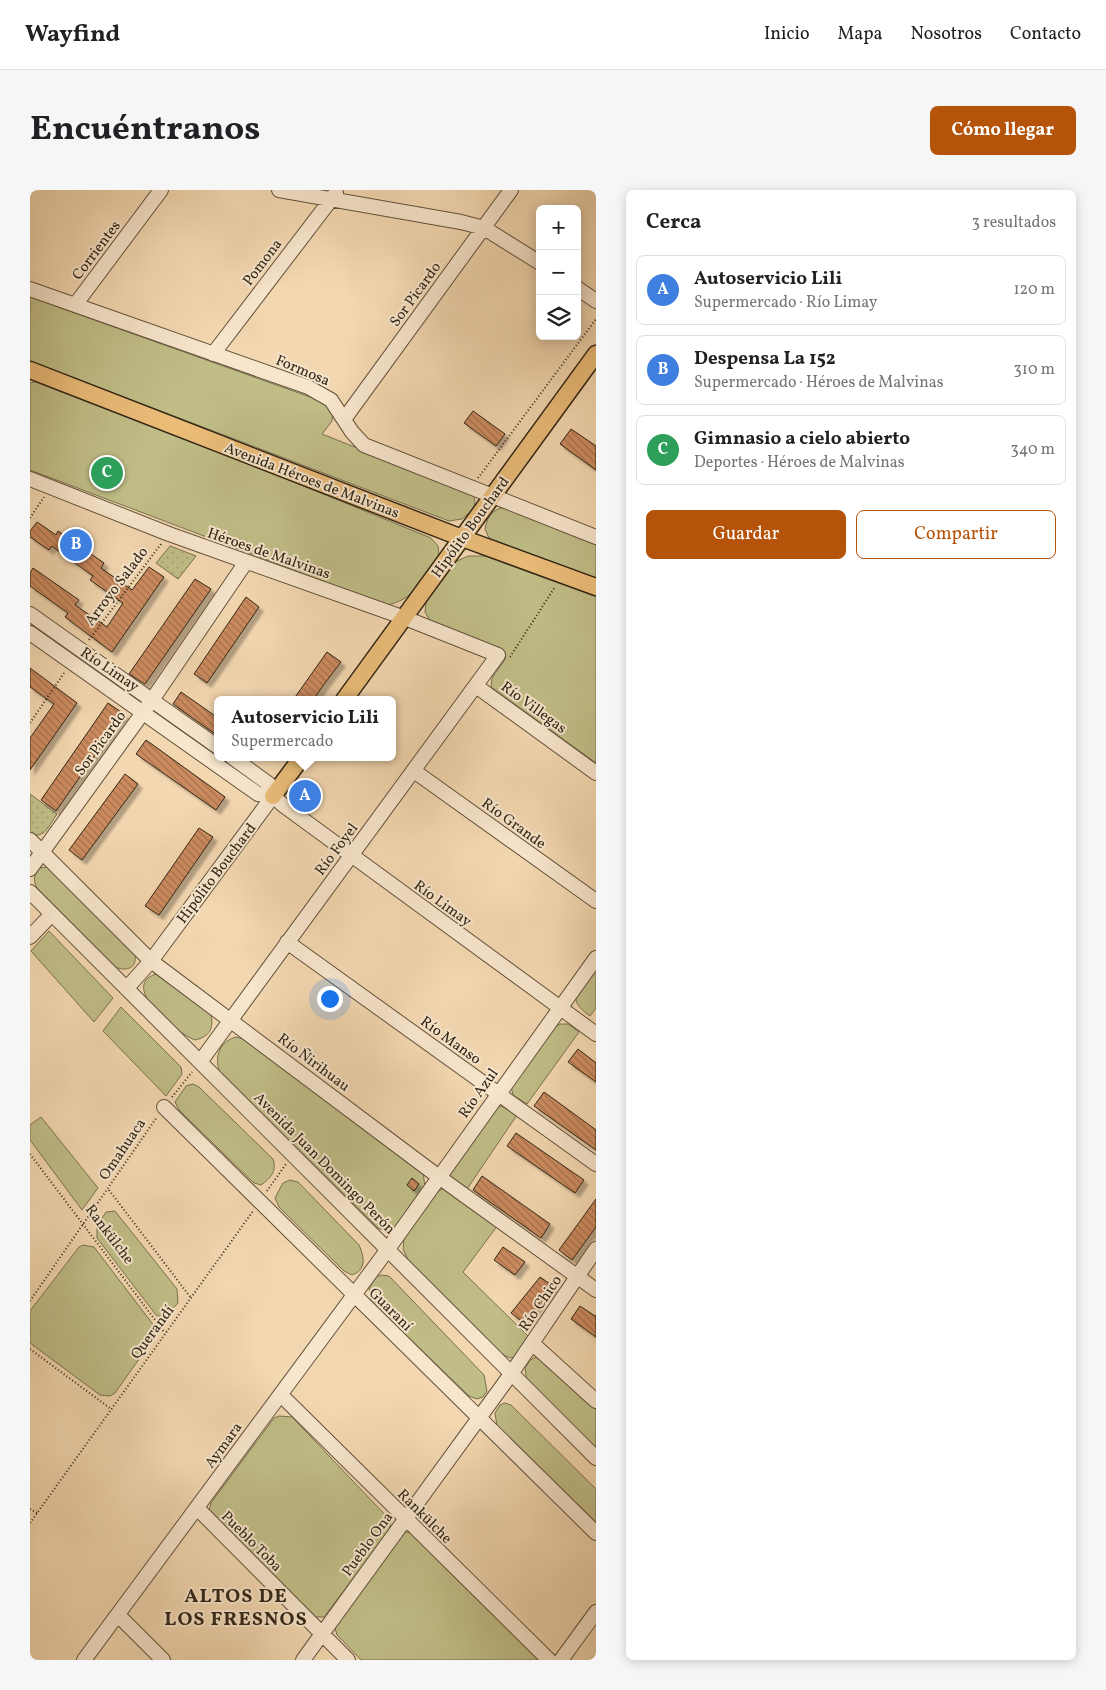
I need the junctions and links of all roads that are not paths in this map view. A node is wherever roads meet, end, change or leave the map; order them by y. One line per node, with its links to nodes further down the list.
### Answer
1 (161, 190): 10 (street, Corrientes)
2 (279, 190): 4 (street)
3 (511, 190): 5 (street, Sor Picardo)
4 (335, 194): 5 (street); 11 (street, Pomona)
5 (484, 228): 6 (street); 14 (street, Sor Picardo)
6 (536, 260)
7 (30, 289): 10 (street, Formosa)
8 (581, 291): 9 (street)
9 (596, 301)
10 (75, 306): 11 (street, Formosa)
11 (212, 354): 14 (street, Formosa)
12 (596, 354): 16 (main road, Hipólito Bouchard)
13 (30, 370): 18 (main road, Avenida Héroes de Malvinas)
14 (345, 418): 16 (street, Formosa)
15 (30, 479): 19 (street, Héroes de Malvinas)
16 (492, 496): 17 (street, Formosa); 18 (main road, Hipólito Bouchard)
17 (596, 537)
18 (462, 538): 20 (main road, Avenida Héroes de Malvinas); 22 (main road, Hipólito Bouchard)
19 (246, 562): 22 (street, Héroes de Malvinas); 27 (street, Sor Picardo)
20 (596, 587)
21 (30, 616): 27 (street, Río Limay)
22 (405, 618): 24 (street, Héroes de Malvinas); 26 (main road, Hipólito Bouchard)
23 (30, 633): 28 (street, Río Limay)
24 (498, 655): 25 (street, Río Foyel)
25 (476, 686): 32 (street, Río Foyel); 33 (street, Río Villegas)
26 (347, 696)
27 (152, 700): 28 (street, Sor Picardo); 29 (street, Río Limay)
28 (143, 712): 34 (street, Río Limay); 36 (street, Sor Picardo)
29 (214, 744)
30 (237, 761): 34 (street, Río Limay)
31 (299, 761): 34 (main road, Hipólito Bouchard)
32 (414, 770): 37 (street, Río Foyel); 40 (street, Río Grande)
33 (596, 773)
34 (273, 796): 37 (street, Río Limay); 45 (street, Hipólito Bouchard)
35 (30, 840): 36 (street, Río Ñirihuau)
36 (42, 852): 38 (street, Sor Picardo); 45 (street, Río Ñirihuau)
37 (352, 855): 43 (street, Río Foyel); 47 (street, Río Limay)
38 (30, 868)
39 (30, 892): 41 (street, Avenida Juan Domingo Perón)
40 (596, 901)
41 (52, 914): 42 (street); 46 (street, Avenida Juan Domingo Perón)
42 (30, 937)
43 (287, 942): 48 (street, Río Foyel); 51 (street, Río Manso)
44 (596, 958): 47 (street, Río Azul)
45 (151, 961): 46 (street, Hipólito Bouchard); 48 (street, Río Ñirihuau)
46 (127, 988): 50 (street, Avenida Juan Domingo Perón)
47 (560, 1008): 49 (street, Río Limay); 51 (street, Río Azul)
48 (231, 1019): 50 (street, Río Foyel); 54 (street, Río Ñirihuau)
49 (596, 1034)
50 (200, 1062): 55 (street, Avenida Juan Domingo Perón)
51 (498, 1093): 53 (street, Río Manso); 54 (street, Río Azul)
52 (164, 1107): 59 (street, Guaraní)
53 (596, 1164)
54 (439, 1177): 55 (street, Río Azul); 57 (street, Río Ñirihuau)
55 (388, 1249): 59 (street, Aymara); 61 (street, Avenida Juan Domingo Perón)
56 (596, 1249): 57 (street, Río Chico)
57 (577, 1276): 58 (street, Río Ñirihuau); 60 (street, Río Chico)
58 (596, 1290)
59 (354, 1295): 62 (street, Aymara); 64 (street, Guaraní)
60 (532, 1343): 61 (street, Río Chico); 63 (street)
61 (510, 1374): 64 (street, Pueblo Ona); 65 (street, Avenida Juan Domingo Perón)
62 (280, 1394): 66 (street, Aymara); 67 (street, Rankülche)
63 (596, 1401)
64 (479, 1418): 67 (street, Pueblo Ona); 68 (street, Guaraní)
65 (596, 1458)
66 (197, 1508): 70 (street, Aymara); 71 (street, Pueblo Toba)
67 (405, 1519): 71 (street, Pueblo Ona); 76 (street, Rankülche)
68 (596, 1533)
69 (596, 1612): 77 (street)
70 (118, 1615): 72 (street, Aymara); 73 (street)
71 (322, 1634): 74 (street, Pueblo Ona); 75 (street, Pueblo Toba)
72 (84, 1660)
73 (162, 1660)
74 (303, 1660)
75 (348, 1660)
76 (549, 1660)
77 (561, 1660)

